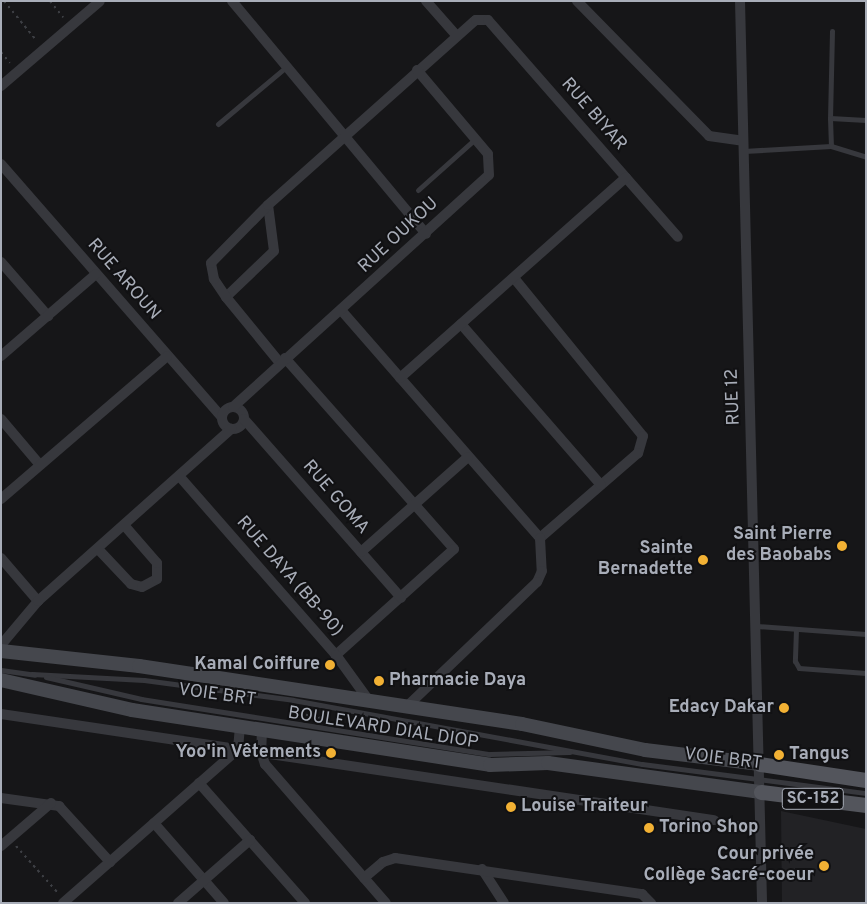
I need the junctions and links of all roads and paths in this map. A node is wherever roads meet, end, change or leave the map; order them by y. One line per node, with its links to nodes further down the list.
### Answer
1 (4, 1): 11 (path)
2 (50, 1): 8 (path)
3 (100, 1): 8 (street)
4 (232, 1): 13 (street)
5 (426, 1): 10 (street)
6 (577, 1): 22 (street)
7 (740, 1): 22 (street, RUE 12)
8 (71, 27): 11 (street)
9 (832, 31): 17 (lane)
10 (456, 35): 14 (street); 26 (street, RUE BIYAR)
11 (44, 50): 15 (street)
12 (1, 52): 15 (path)
13 (286, 67): 19 (lane); 20 (street)
14 (417, 70): 20 (street); 21 (street, RUE OUKOU)
15 (18, 72): 16 (street)
16 (1, 86)
17 (830, 118): 18 (lane); 23 (lane)
18 (866, 120)
19 (218, 124)
20 (343, 137): 28 (street); 29 (street)
21 (475, 139): 27 (lane); 29 (street, RUE OUKOU)
22 (744, 146): 23 (lane); 60 (street, RUE 12)
23 (831, 146): 24 (lane)
24 (866, 157)
25 (1, 164): 32 (street, RUE AROUN)
26 (626, 177): 30 (street, RUE BIYAR); 33 (street)
27 (418, 190)
28 (268, 205): 34 (street); 34 (street)
29 (426, 234): 35 (street, RUE OUKOU)
30 (678, 236)
31 (1, 262): 36 (street)
32 (96, 274): 36 (street); 39 (street, RUE AROUN)
33 (514, 278): 37 (street); 50 (street)
34 (226, 297): 40 (street)
35 (341, 310): 40 (street, RUE OUKOU); 41 (street)
36 (48, 316): 38 (street)
37 (461, 324): 41 (street); 50 (street)
38 (1, 356)
39 (167, 356): 43 (street, RUE AROUN); 48 (street)
40 (282, 361): 42 (street, RUE OUKOU); 52 (street)
41 (400, 378): 47 (street)
42 (233, 407): 43 (street, RUE OUKOU); 45 (street, RUE GOMA)
43 (222, 417): 46 (street, RUE AROUN)
44 (1, 419): 48 (street)
45 (244, 419): 46 (street); 56 (street, RUE GOMA)
46 (231, 429): 49 (street)
47 (468, 457): 52 (street); 54 (street)
48 (40, 465): 51 (street)
49 (180, 477): 53 (street); 65 (street, RUE DAYA (BB-90))
50 (601, 485): 54 (street)
51 (1, 498)
52 (416, 504): 56 (street); 58 (street)
53 (124, 525): 55 (street); 55 (street)
54 (540, 538): 71 (street)
55 (98, 548): 59 (street)
56 (361, 552): 58 (street, RUE GOMA)
57 (1, 558): 59 (street)
58 (401, 598): 65 (street)
59 (38, 601): 63 (street)
60 (757, 626): 61 (lane); 80 (street, RUE 12)
61 (796, 629): 62 (lane); 67 (lane)
62 (866, 634)
63 (1, 645)
64 (1, 651): 70 (street, BOULEVARD DIAL DIOP)
65 (336, 655): 70 (street, RUE DAYA (BB-90))
66 (1, 670): 68 (lane, VOIE BRT)
67 (866, 673)
68 (32, 674): 79 (lane, VOIE BRT); 79 (lane, VOIE BRT)
69 (1, 680): 75 (street, BOULEVARD DIAL DIOP)
70 (370, 702): 71 (street, BOULEVARD DIAL DIOP)
71 (406, 707): 80 (street, BOULEVARD DIAL DIOP)
72 (293, 712): 74 (path)
73 (1, 714): 77 (street)
74 (335, 720)
75 (240, 725): 76 (street, BOULEVARD DIAL DIOP); 77 (street)
76 (262, 729): 78 (street); 80 (street, BOULEVARD DIAL DIOP)
77 (238, 749): 78 (street); 82 (street)
78 (261, 752): 87 (street); 95 (street)
79 (578, 752): 80 (lane, VOIE BRT)
80 (761, 778): 81 (main road); 83 (lane, VOIE BRT); 86 (main road, SC-152); 89 (street, RUE 12)
81 (866, 780)
82 (199, 783): 88 (street); 91 (street)
83 (866, 793)
84 (1, 798): 85 (street)
85 (51, 803): 90 (street); 93 (street)
86 (866, 805)
87 (714, 820): 89 (path)
88 (154, 823): 93 (street); 96 (street)
89 (761, 826): 106 (street, RUE 12)
90 (10, 839): 92 (street); 98 (path)
91 (250, 840): 96 (street); 101 (street)
92 (1, 846)
93 (110, 862): 98 (street)
94 (482, 869): 95 (street); 97 (street); 103 (street)
95 (364, 878): 102 (street)
96 (204, 880): 99 (street); 100 (street)
97 (615, 893): 104 (street); 105 (street)
98 (64, 902)
99 (178, 903)
100 (224, 903)
101 (305, 903)
102 (386, 903)
103 (504, 903)
104 (622, 903)
105 (651, 903)
106 (762, 903)

